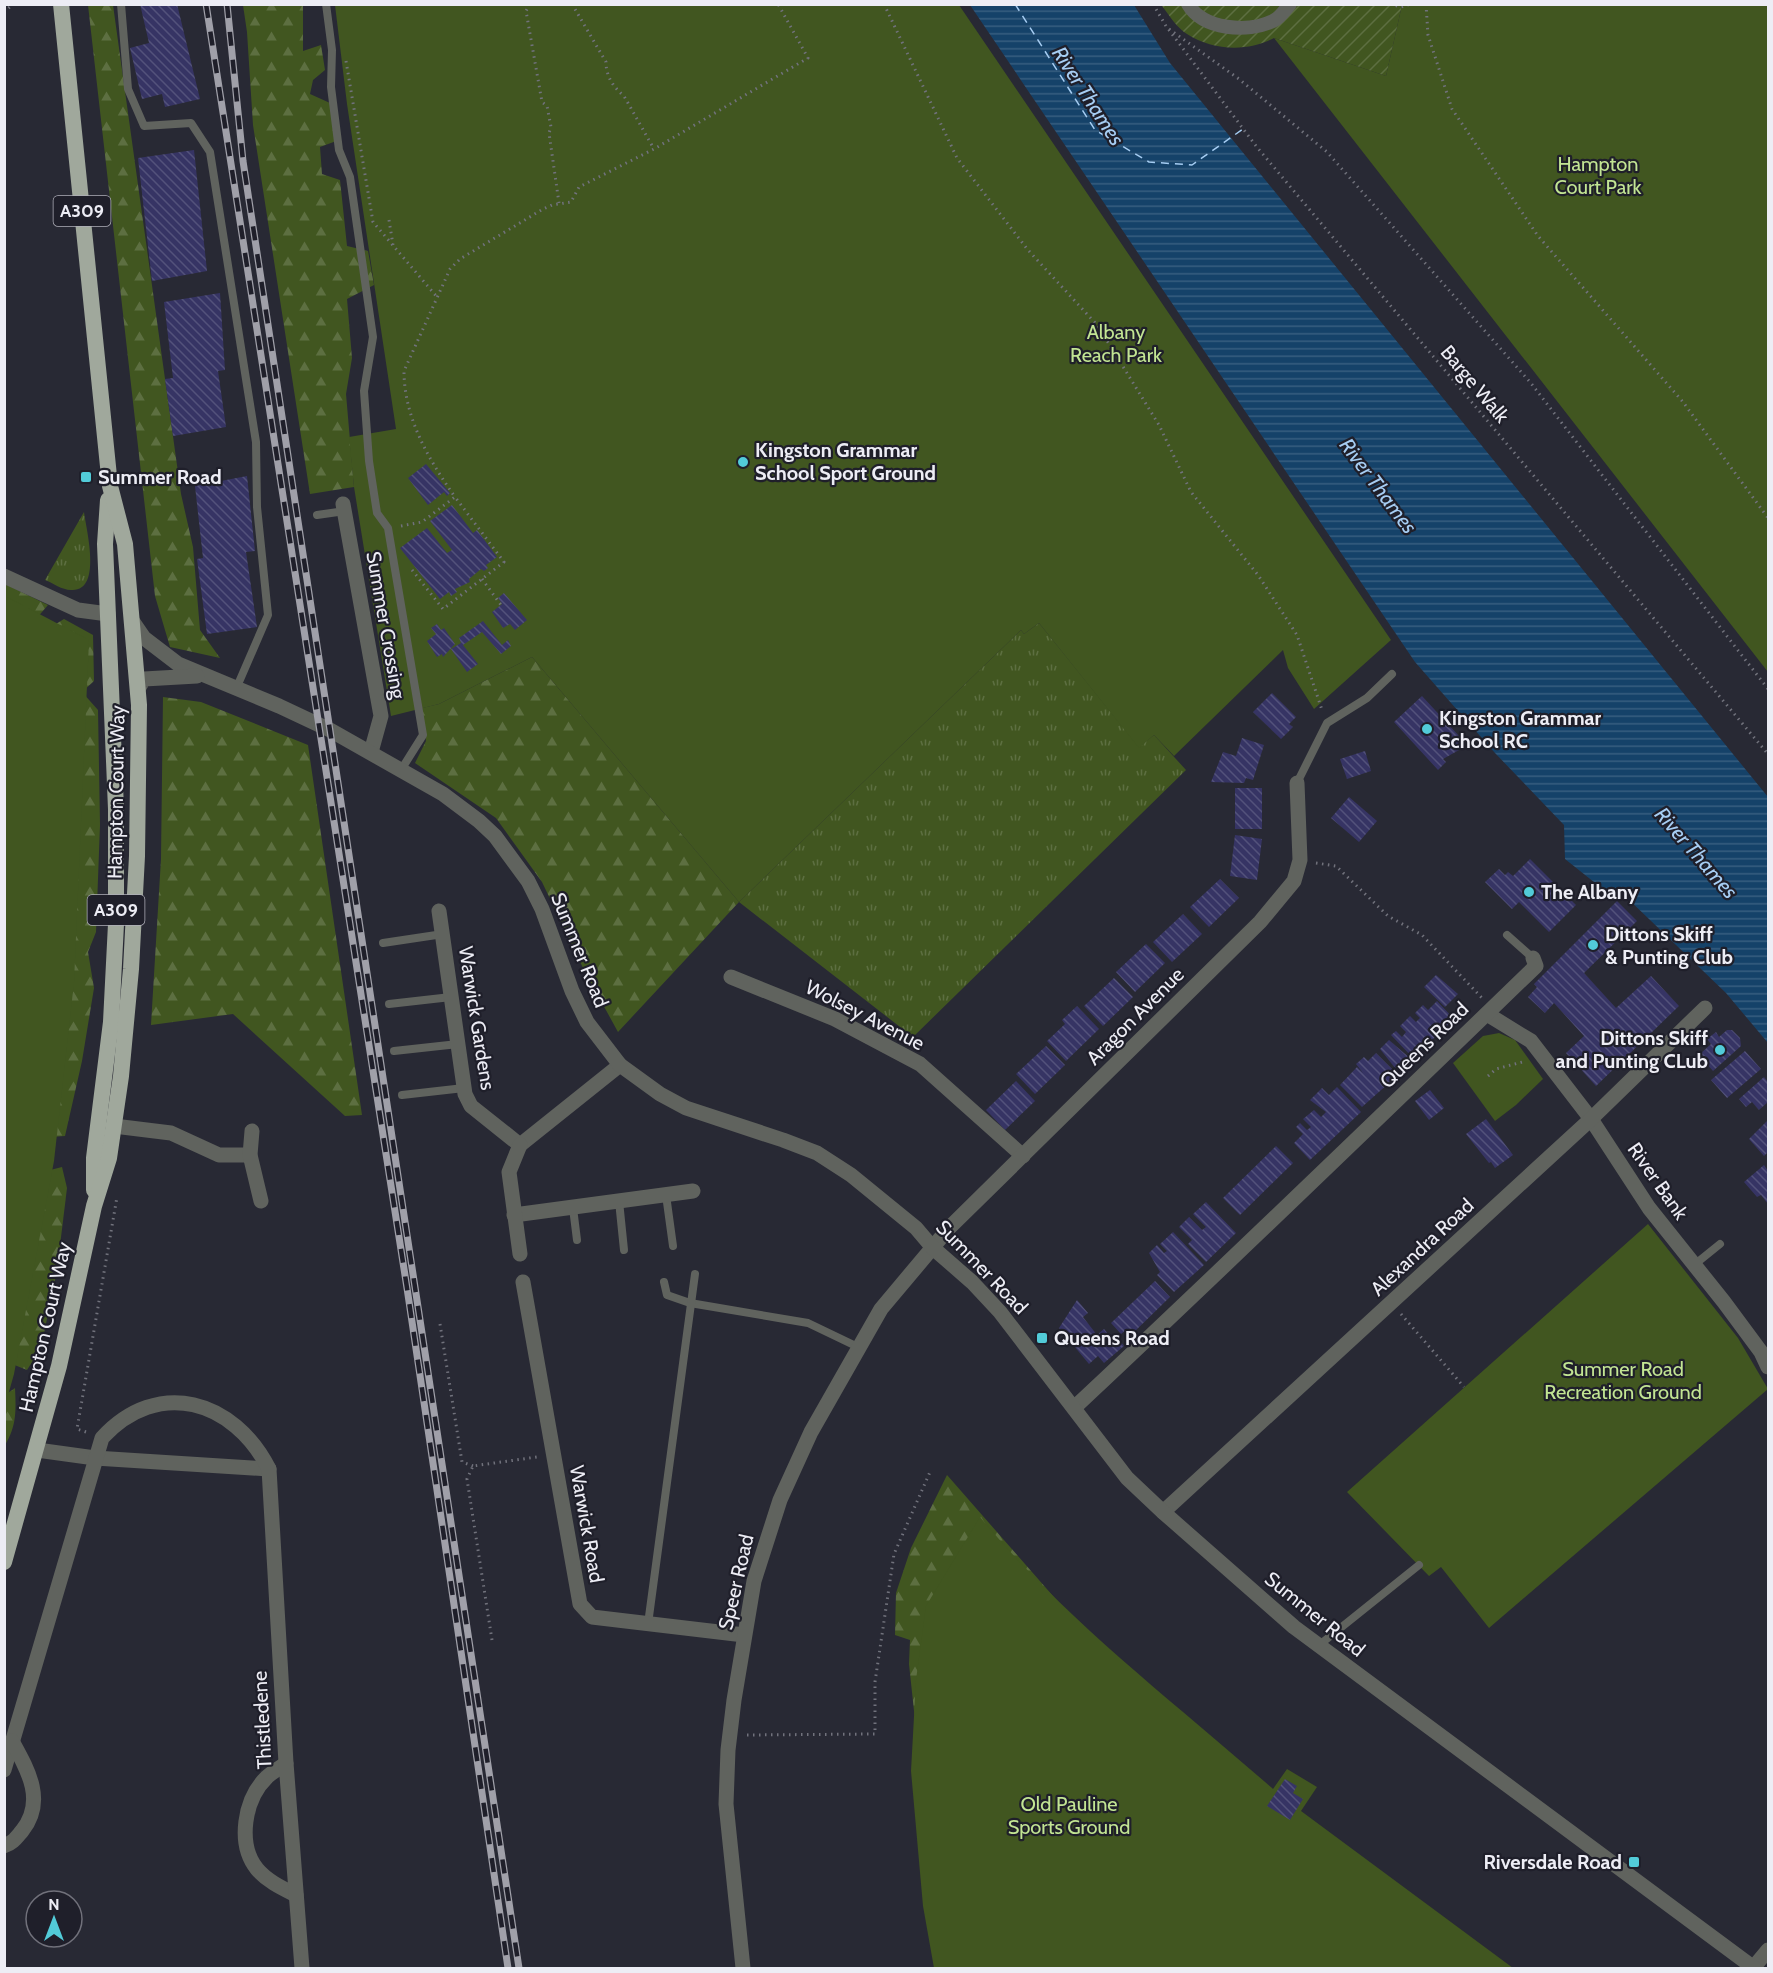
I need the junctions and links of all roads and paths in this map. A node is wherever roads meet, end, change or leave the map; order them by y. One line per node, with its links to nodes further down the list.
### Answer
1 (12, 4): 15 (path)
2 (61, 4): 23 (highway, Hampton Court Way / A309)
3 (121, 4): 38 (lane)
4 (326, 4): 28 (lane)
5 (530, 4): 19 (path)
6 (572, 4): 18 (path)
7 (778, 4): 18 (path)
8 (884, 4): 40 (path)
9 (1153, 4): 16 (path, Barge Walk)
10 (1188, 4): 11 (street)
11 (1290, 4)
12 (1390, 4): 13 (path)
13 (1411, 4)
14 (1426, 4): 27 (path)
15 (4, 12)
16 (1166, 26): 39 (path, Barge Walk); 42 (path, Barge Walk)
17 (346, 60): 21 (path)
18 (654, 149): 19 (path)
19 (559, 204): 22 (path)
20 (389, 220): 21 (path)
21 (394, 248): 22 (path)
22 (437, 297): 24 (path)
23 (110, 486): 33 (highway, Hampton Court Way / A309); 34 (highway, Hampton Court Way / A309)
24 (455, 497): 28 (path); 31 (path)
25 (344, 507): 26 (lane); 41 (street, Summer Crossing)
26 (317, 515)
27 (1768, 518)
28 (388, 528): 43 (lane)
29 (412, 570): 31 (path)
30 (4, 576): 33 (street)
31 (482, 579): 32 (path)
32 (501, 605)
33 (108, 614): 34 (highway); 73 (highway, Hampton Court Way / A309)
34 (133, 618): 36 (street, Summer Road); 37 (highway, Hampton Court Way / A309)
35 (1392, 674): 40 (lane)
36 (203, 676): 37 (street, Summer Road); 38 (street, Summer Road)
37 (138, 689): 64 (highway, Hampton Court Way / A309)
38 (236, 689): 41 (street, Summer Road)
39 (1768, 689)
40 (1327, 723): 44 (lane)
41 (371, 752): 43 (street, Summer Road)
42 (1768, 754)
43 (401, 770): 59 (street, Summer Road)
44 (1297, 783): 45 (street, Aragon Avenue)
45 (1300, 860): 55 (path); 68 (street, Aragon Avenue)
46 (439, 911): 47 (street, Warwick Gardens)
47 (442, 934): 49 (lane); 52 (street, Warwick Gardens)
48 (1507, 935): 50 (lane)
49 (383, 943)
50 (1533, 958): 55 (street, Queens Road)
51 (731, 977): 68 (street, Wolsey Avenue)
52 (451, 997): 53 (lane); 56 (street, Warwick Gardens)
53 (389, 1004)
54 (1705, 1008): 63 (street, Alexandra Road)
55 (1490, 1011): 58 (street, River Bank); 92 (street, Queens Road)
56 (458, 1044): 57 (lane); 61 (street, Warwick Gardens)
57 (394, 1051)
58 (1542, 1057): 60 (path); 63 (street, River Bank)
59 (620, 1065): 66 (street); 79 (street, Summer Road)
60 (1488, 1076)
61 (464, 1088): 62 (lane); 66 (street, Warwick Gardens)
62 (402, 1095)
63 (1591, 1119): 82 (street, River Bank); 87 (street, Alexandra Road)
64 (114, 1126): 67 (street); 73 (highway, Hampton Court Way / A309)
65 (252, 1131): 67 (street)
66 (520, 1145): 75 (street)
67 (250, 1155): 71 (street)
68 (1023, 1156): 79 (street, Aragon Avenue)
69 (693, 1191): 70 (street)
70 (666, 1195): 72 (street); 78 (lane)
71 (261, 1201)
72 (619, 1201): 74 (street); 80 (lane)
73 (94, 1206): 93 (highway, Hampton Court Way / A309)
74 (573, 1208): 75 (street); 76 (lane)
75 (514, 1215): 81 (street)
76 (577, 1240)
77 (1720, 1244): 82 (lane)
78 (673, 1246)
79 (933, 1248): 89 (street, Speer Road); 92 (street, Summer Road)
80 (624, 1250)
81 (520, 1254)
82 (1694, 1265): 90 (street, River Bank)
83 (694, 1274): 86 (lane)
84 (523, 1282): 94 (street, Warwick Road)
85 (664, 1282): 86 (lane)
86 (690, 1303): 89 (lane); 102 (lane)
87 (1392, 1304): 91 (path); 99 (street, Alexandra Road)
88 (440, 1324): 96 (path)
89 (858, 1347): 103 (street, Speer Road)
90 (1768, 1367)
91 (1464, 1387)
92 (1075, 1407): 99 (street, Summer Road)
93 (37, 1450): 95 (street); 100 (highway, Hampton Court Way / A309)
94 (554, 1455): 96 (path); 102 (street, Warwick Road)
95 (95, 1458): 97 (street); 97 (street, Thistledene); 107 (street, Thistledene)
96 (473, 1466): 104 (path)
97 (269, 1469): 108 (street, Thistledene)
98 (930, 1472): 106 (path)
99 (1162, 1512): 105 (street, Summer Road)
100 (4, 1562)
101 (1419, 1565): 105 (lane)
102 (648, 1624): 103 (street, Warwick Road)
103 (744, 1635): 106 (street, Speer Road)
104 (492, 1640)
105 (1318, 1646): 115 (street, Summer Road)
106 (730, 1735): 114 (street, Speer Road)
107 (12, 1741): 109 (street, Thistledene); 110 (street)
108 (286, 1763): 111 (street, Thistledene); 111 (street)
109 (4, 1770)
110 (4, 1846)
111 (296, 1895): 113 (street, Thistledene)
112 (1768, 1950): 115 (street)
113 (302, 1968)
114 (743, 1968)
115 (1753, 1968)

